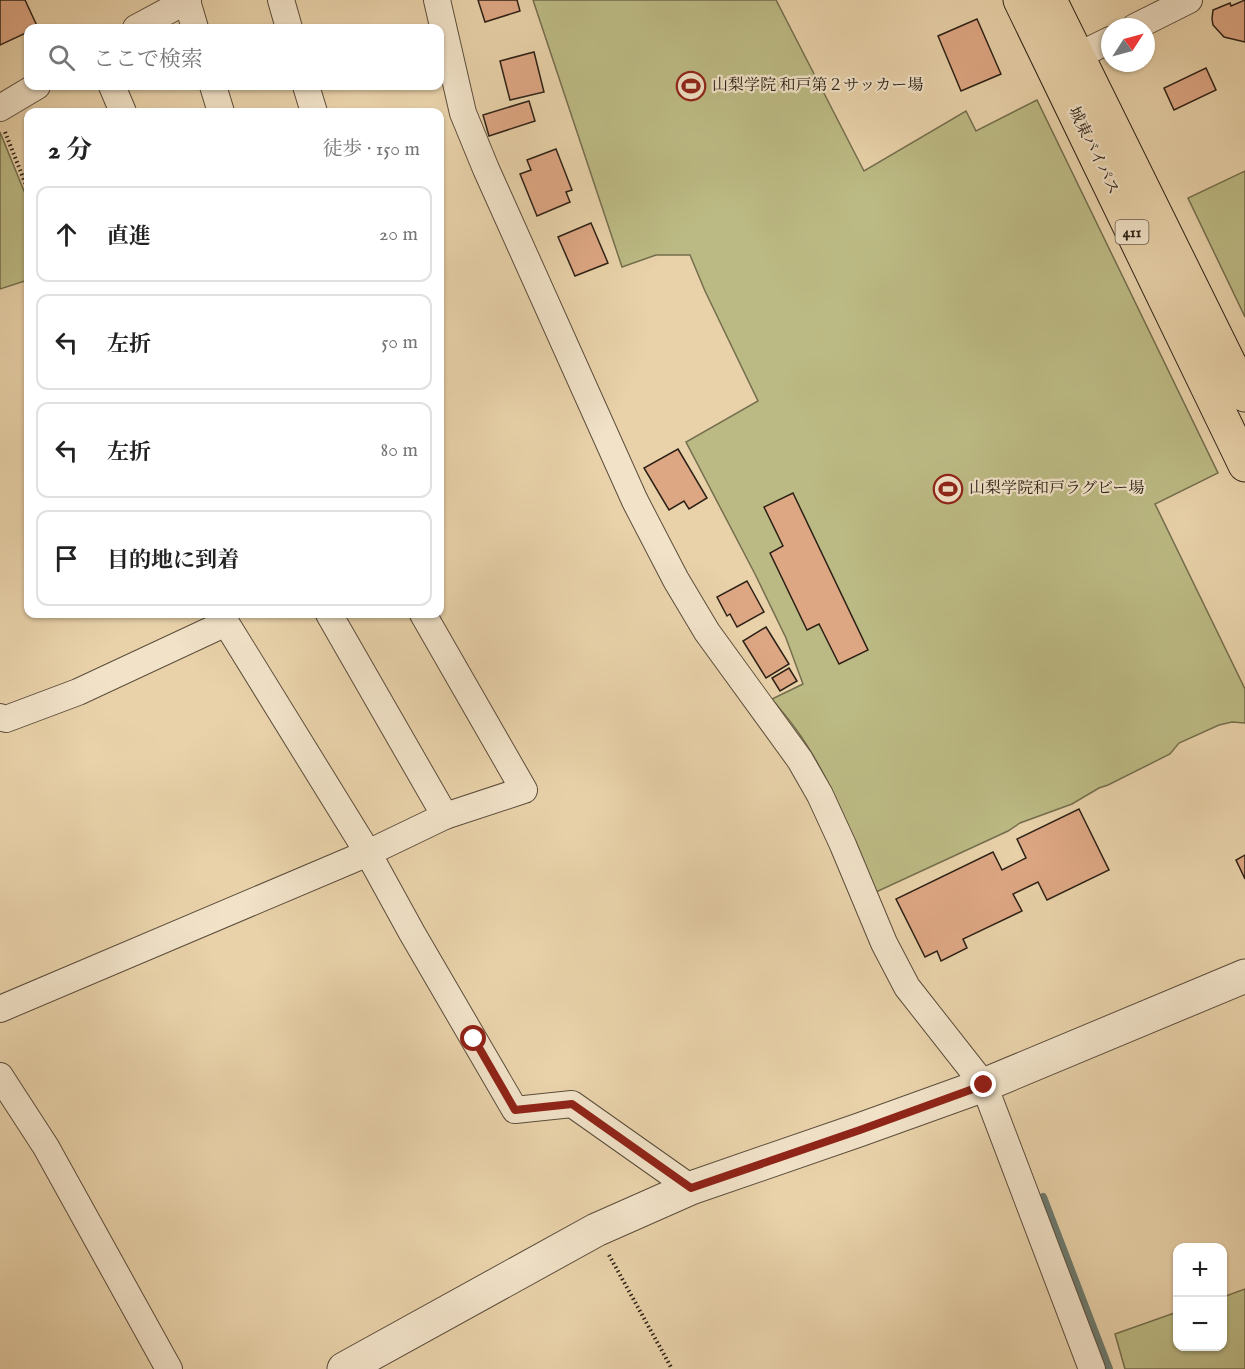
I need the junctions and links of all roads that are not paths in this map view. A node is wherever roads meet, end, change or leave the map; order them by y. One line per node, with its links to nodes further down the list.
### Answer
1 (187, 0): 8 (street); 9 (street)
2 (280, 0): 10 (street)
3 (437, 0): 11 (street)
4 (1020, 0): 14 (highway, 城東バイパス / 411)
5 (1050, 0): 14 (highway, 城東バイパス / 411)
6 (1189, 0): 7 (street)
7 (1153, 18)
8 (143, 24)
9 (194, 24)
10 (288, 24)
11 (443, 24)
12 (444, 30): 33 (street)
13 (1101, 44): 14 (street)
14 (1065, 62): 23 (highway, 城東バイパス / 411); 24 (highway, 城東バイパス / 411)
15 (33, 90): 22 (street)
16 (114, 90): 19 (street)
17 (214, 90): 20 (street)
18 (307, 90): 21 (street)
19 (121, 108)
20 (220, 108)
21 (313, 108)
22 (2, 119)
23 (1245, 395)
24 (1245, 465)
25 (332, 618): 28 (street)
26 (425, 618): 28 (street)
27 (0, 717): 29 (street)
28 (445, 816): 29 (street)
29 (368, 853): 31 (street); 34 (street)
30 (1245, 976): 33 (street)
31 (0, 1009)
32 (0, 1076): 35 (street)
33 (984, 1085): 34 (street); 37 (street)
34 (691, 1188): 36 (street)
35 (169, 1369)
36 (344, 1369)
37 (1092, 1369)

